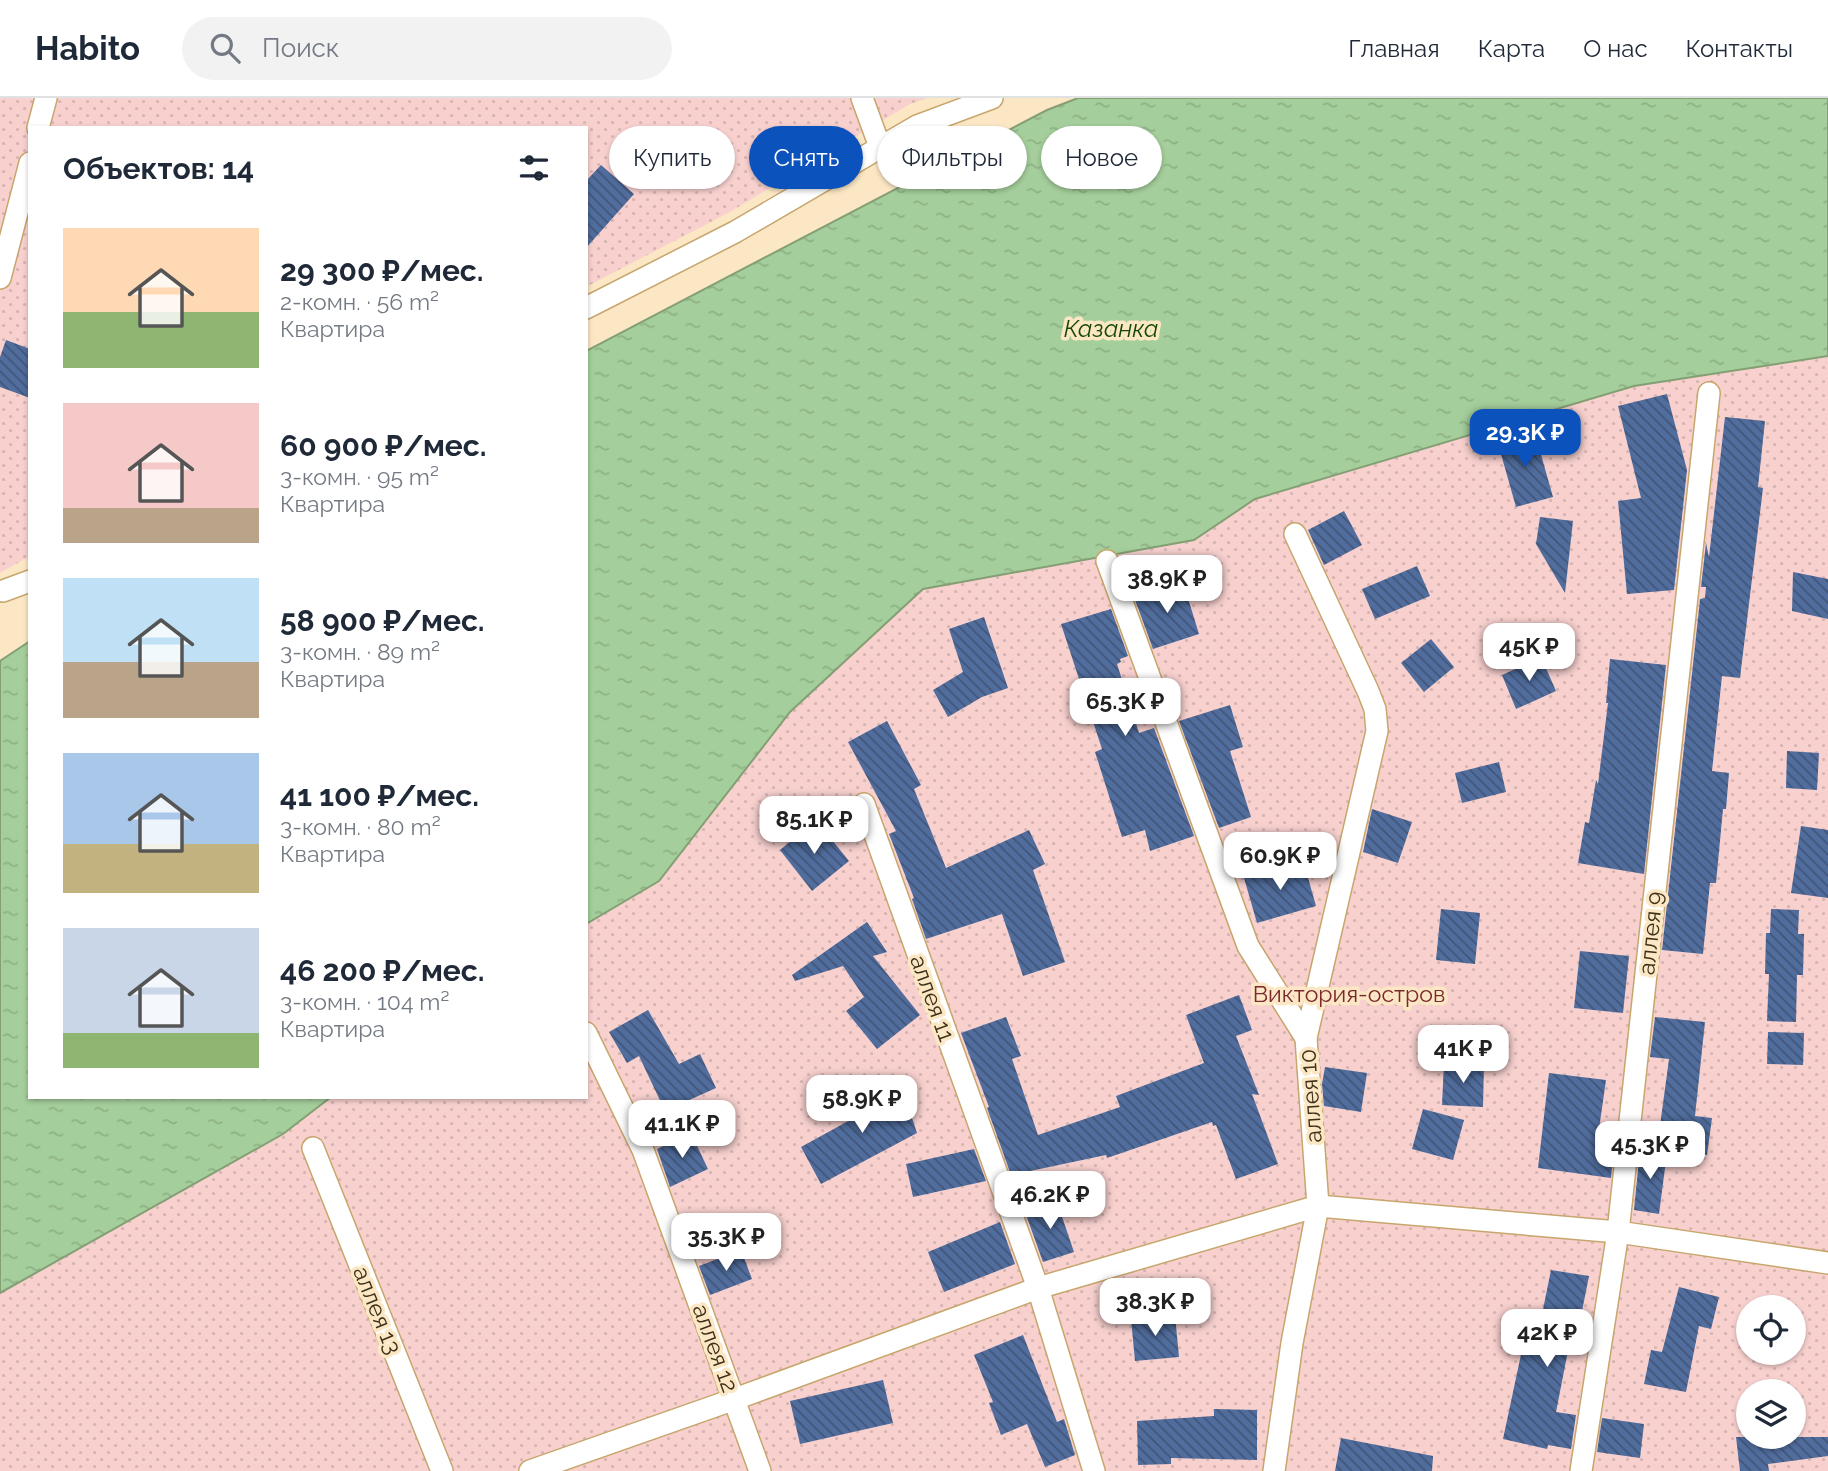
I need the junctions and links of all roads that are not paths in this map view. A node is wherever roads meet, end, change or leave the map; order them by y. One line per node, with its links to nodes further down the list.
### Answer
1 (46, 98): 4 (lane)
2 (862, 98): 6 (lane)
3 (992, 98): 5 (lane)
4 (39, 126)
5 (917, 126)
6 (877, 139)
7 (877, 149): 10 (lane)
8 (28, 173): 9 (lane)
9 (0, 278)
10 (588, 307)
11 (1709, 393): 21 (lane, аллея 9)
12 (1295, 534): 18 (lane, аллея 10)
13 (1107, 561): 18 (lane)
14 (28, 581): 15 (lane)
15 (1, 586)
16 (864, 804): 23 (lane, аллея 11)
17 (588, 1037): 24 (lane, аллея 12)
18 (1306, 1038): 20 (lane, аллея 10)
19 (313, 1148): 25 (lane, аллея 13)
20 (1318, 1206): 21 (lane); 23 (lane); 29 (lane, аллея 10)
21 (1618, 1232): 22 (lane); 30 (lane, аллея 9)
22 (1828, 1263)
23 (1038, 1288): 24 (lane); 28 (lane, аллея 11)
24 (735, 1399): 26 (lane); 27 (lane, аллея 12)
25 (442, 1471)
26 (530, 1471)
27 (760, 1471)
28 (1094, 1471)
29 (1274, 1471)
30 (1581, 1471)

